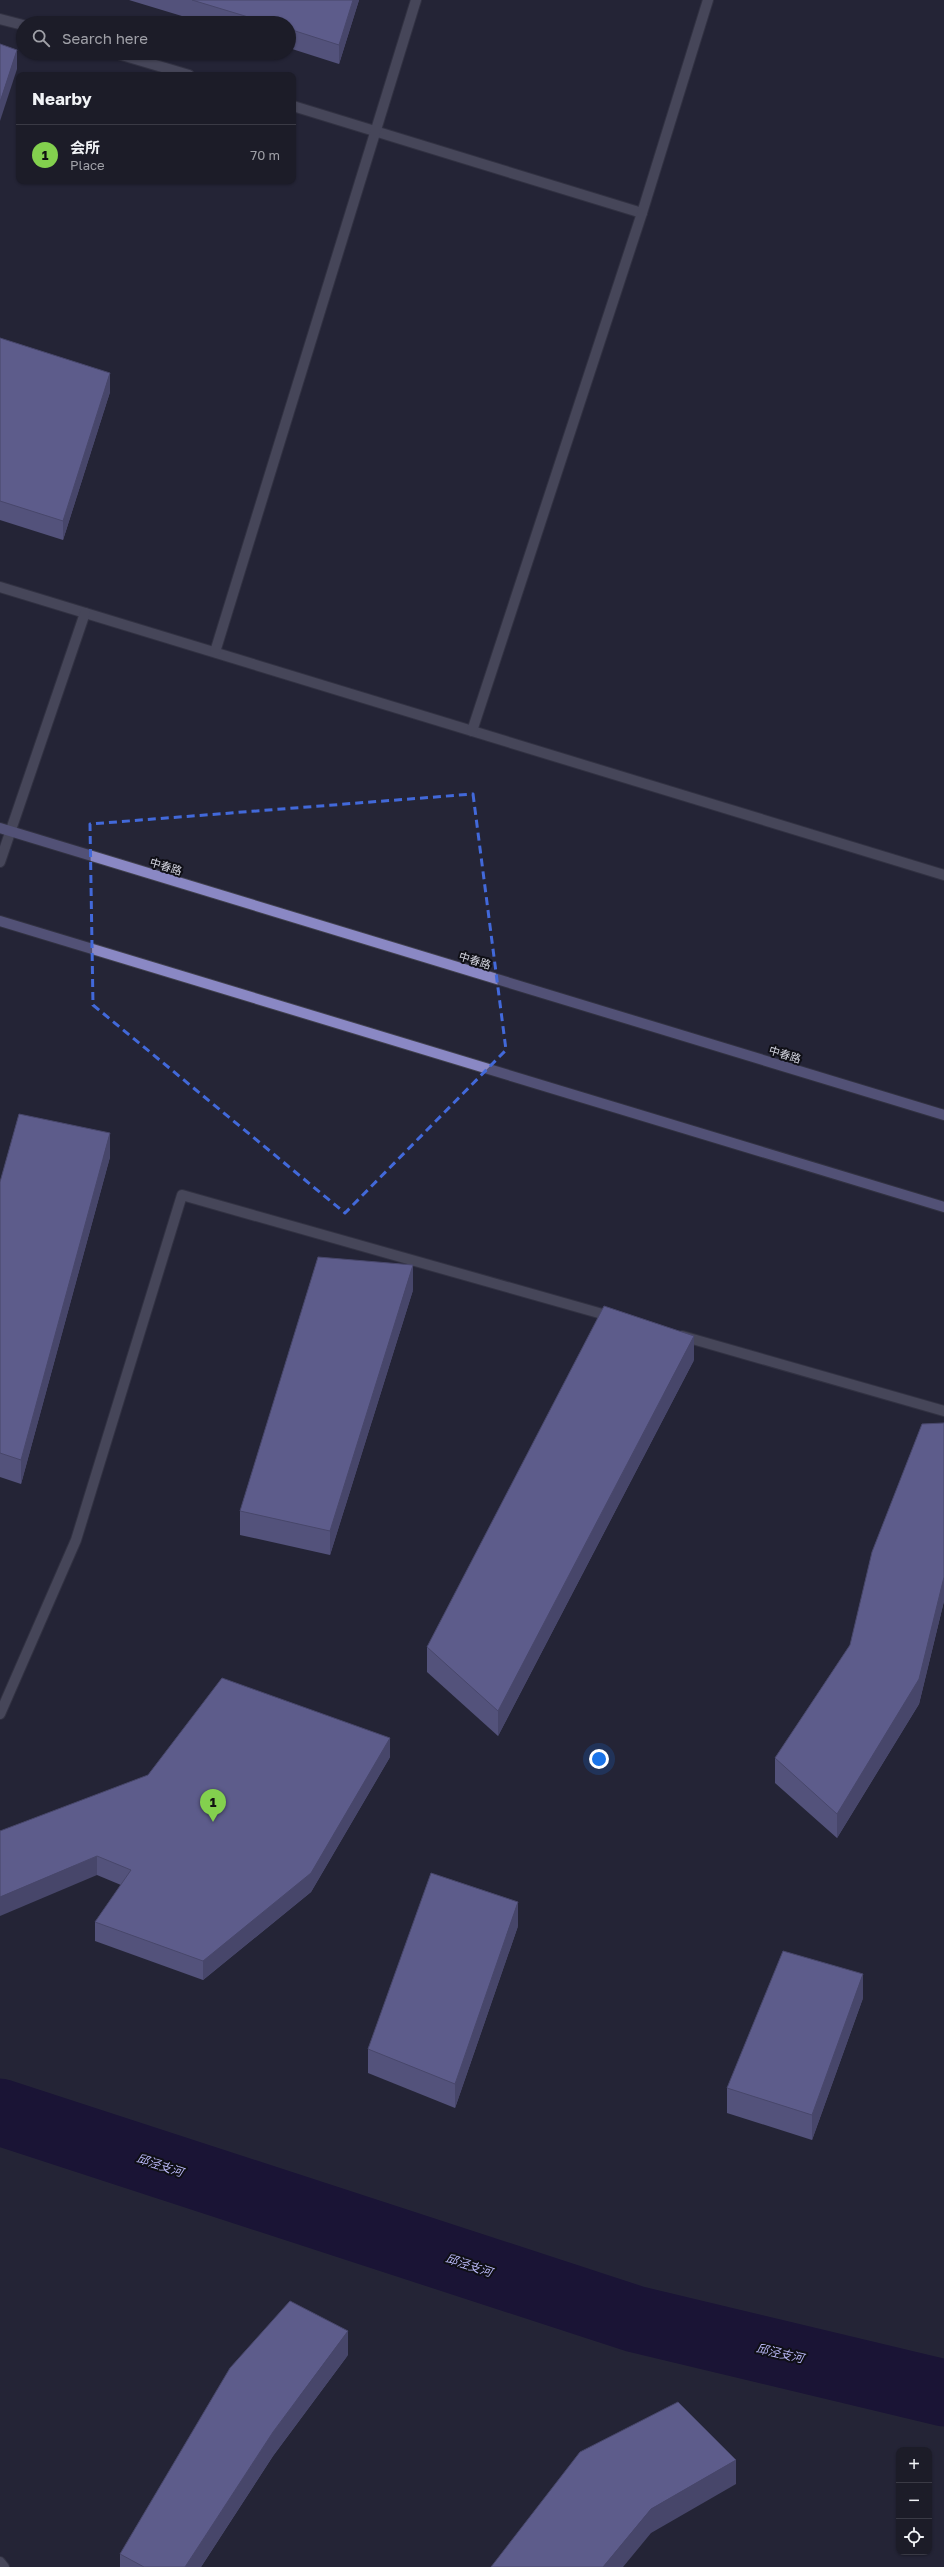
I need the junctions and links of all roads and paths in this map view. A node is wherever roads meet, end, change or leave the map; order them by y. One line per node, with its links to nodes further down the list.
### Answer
1 (416, 0): 8 (street)
2 (708, 0): 9 (street)
3 (0, 18): 4 (street)
4 (16, 23)
5 (139, 60): 6 (street)
6 (179, 72)
7 (296, 107): 8 (street)
8 (376, 131): 9 (street); 12 (street)
9 (642, 213): 13 (street)
10 (0, 587): 11 (street)
11 (85, 613): 12 (street); 15 (street)
12 (215, 652): 13 (street)
13 (472, 731): 17 (street)
14 (0, 828): 15 (main road, 中春路)
15 (11, 831): 16 (street); 19 (main road, 中春路)
16 (0, 862)
17 (944, 875)
18 (0, 921): 20 (main road)
19 (944, 1115)
20 (944, 1207)
21 (621, 1319): 24 (street)
22 (675, 1334): 23 (street)
23 (944, 1411)
24 (0, 1714)
25 (0, 2562): 26 (street)
26 (4, 2567)

